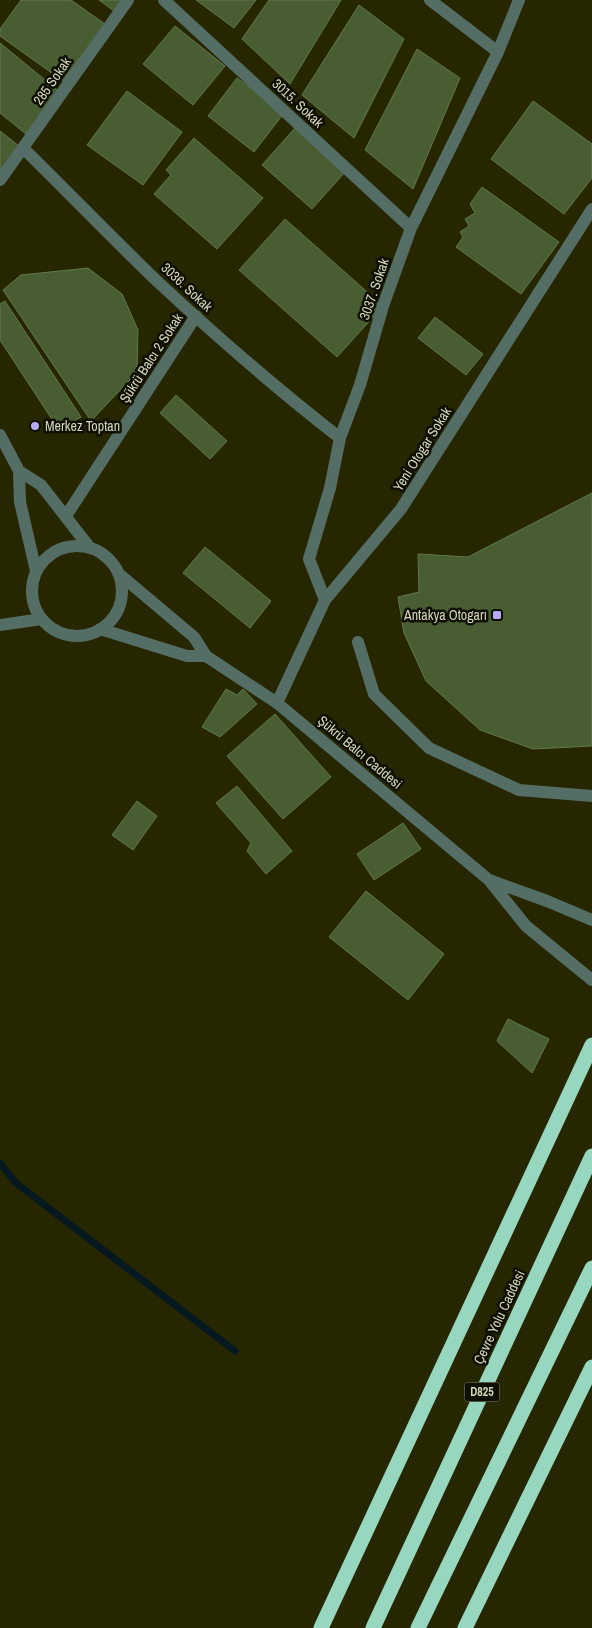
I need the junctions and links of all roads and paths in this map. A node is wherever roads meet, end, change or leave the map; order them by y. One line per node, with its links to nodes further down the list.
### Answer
1 (128, 0): 6 (street, 285 Sokak)
2 (164, 0): 9 (street, 3015. Sokak)
3 (430, 0): 5 (street)
4 (519, 0): 5 (street, 3037. Sokak)
5 (498, 52): 9 (street, 3037. Sokak)
6 (23, 148): 7 (street, 285 Sokak); 10 (street, 3036. Sokak)
7 (0, 180)
8 (592, 209): 18 (street, Yeni Otogar Sokak)
9 (411, 228): 12 (street, 3037. Sokak)
10 (196, 316): 12 (street, 3036. Sokak); 14 (street, Şükrü Balcı 2 Sokak)
11 (0, 435): 13 (street)
12 (340, 438): 18 (street, 3037. Sokak)
13 (19, 471): 14 (street); 16 (street)
14 (66, 516): 15 (street)
15 (90, 548): 16 (street); 17 (street)
16 (36, 571): 19 (street)
17 (118, 573): 21 (street); 23 (street, Şükrü Balcı Caddesi)
18 (325, 600): 24 (street, Yeni Otogar Sokak)
19 (42, 620): 20 (street); 21 (street)
20 (0, 626)
21 (100, 629): 23 (street, Şükrü Balcı Caddesi)
22 (358, 642): 25 (street)
23 (206, 656): 24 (street, Şükrü Balcı Caddesi)
24 (277, 703): 26 (street, Şükrü Balcı Caddesi)
25 (592, 796)
26 (489, 880): 27 (street, Şükrü Balcı Caddesi); 28 (street, Şükrü Balcı Caddesi)
27 (592, 920)
28 (592, 980)
29 (592, 1045): 33 (highway)
30 (592, 1156): 34 (highway, Çevre Yolu Caddesi / D825)
31 (592, 1268): 35 (highway)
32 (592, 1367): 36 (highway)
33 (321, 1628)
34 (373, 1628)
35 (418, 1628)
36 (465, 1628)

